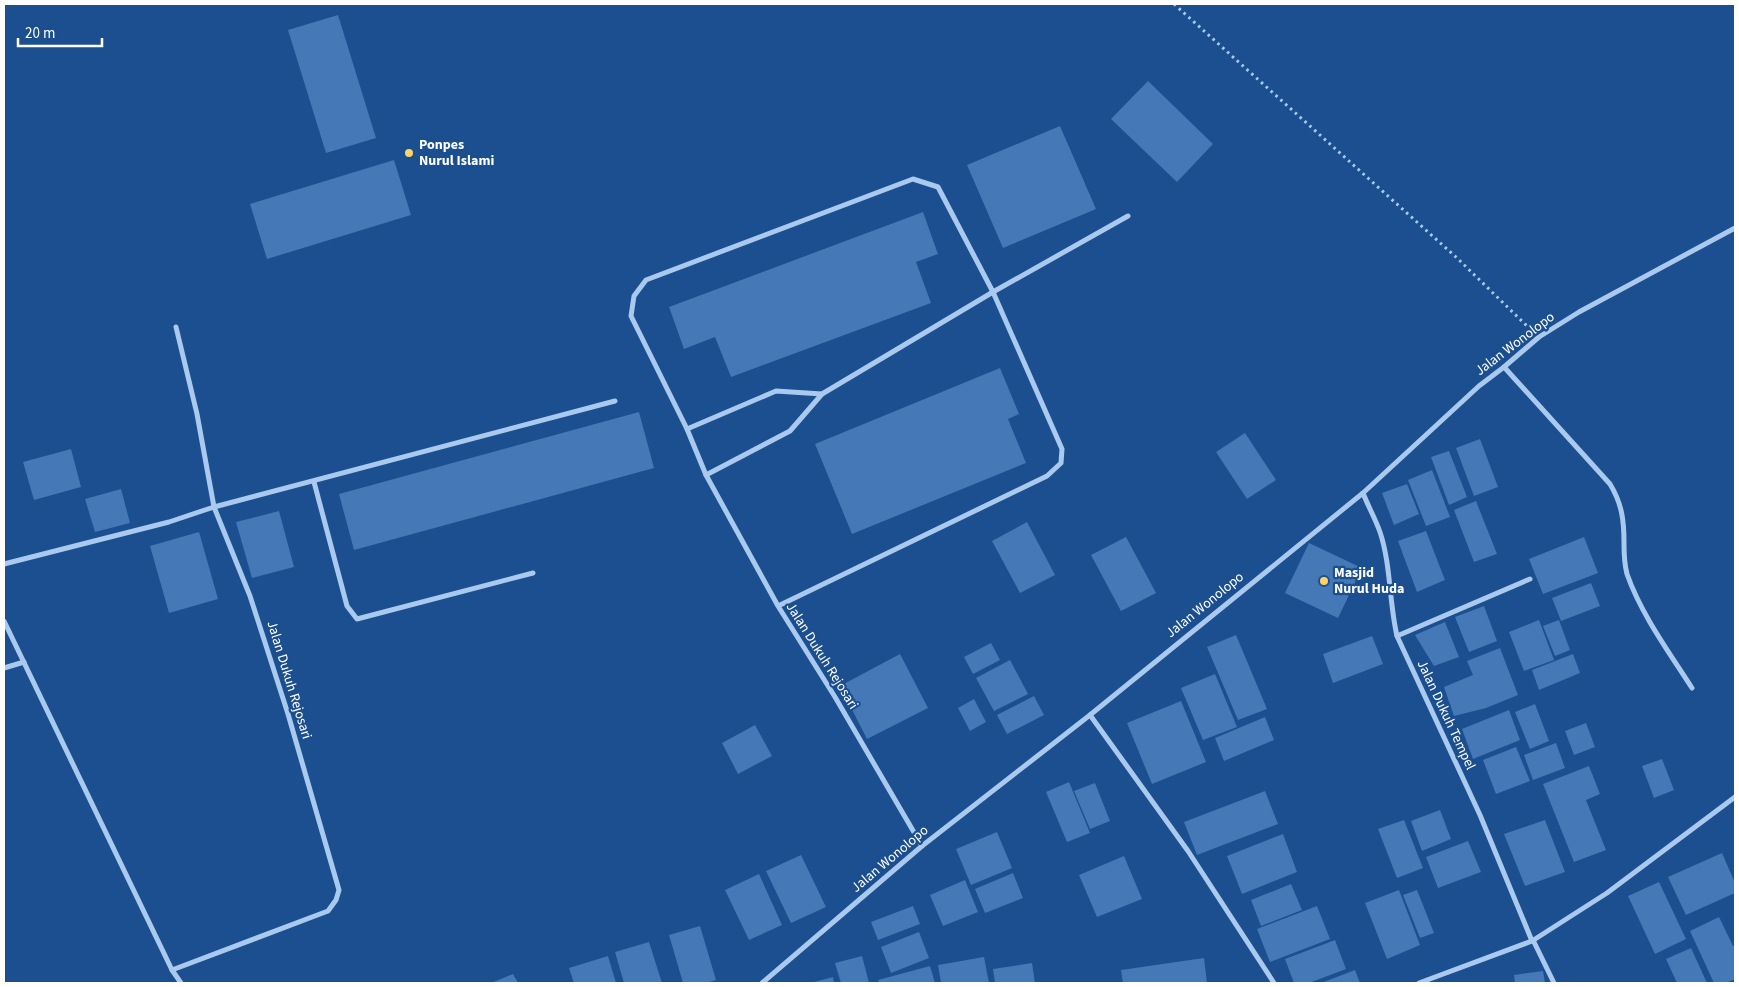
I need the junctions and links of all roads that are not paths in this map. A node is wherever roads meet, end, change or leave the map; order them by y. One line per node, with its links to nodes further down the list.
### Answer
1 (1128, 216): 3 (street)
2 (1735, 228): 5 (street, Jalan Wonolopo)
3 (993, 292): 6 (street); 8 (street, Jalan Dukuh Rejosari); 16 (street, Jalan Dukuh Rejosari)
4 (176, 327): 12 (street, Jalan Dukuh Rejosari)
5 (1504, 367): 11 (street, Jalan Wonolopo); 21 (street)
6 (822, 394): 8 (street); 9 (street)
7 (616, 401): 10 (street)
8 (687, 429): 9 (street, Jalan Dukuh Rejosari)
9 (706, 476): 16 (street, Jalan Dukuh Rejosari)
10 (314, 482): 12 (street); 14 (street)
11 (1362, 493): 18 (street, Jalan Dukuh Tempel); 22 (street, Jalan Wonolopo)
12 (214, 507): 13 (street); 26 (street, Jalan Dukuh Rejosari)
13 (4, 564)
14 (533, 573)
15 (1530, 579): 18 (street)
16 (778, 606): 24 (street, Jalan Dukuh Rejosari)
17 (4, 621): 19 (street)
18 (1397, 636): 25 (street, Jalan Dukuh Tempel)
19 (24, 662): 20 (street); 26 (street)
20 (4, 668)
21 (1692, 688)
22 (1090, 715): 24 (street, Jalan Wonolopo); 29 (street)
23 (1735, 797): 25 (street)
24 (922, 846): 28 (street, Jalan Wonolopo)
25 (1533, 941): 30 (street); 31 (street, Jalan Dukuh Tempel)
26 (172, 970): 27 (street)
27 (181, 983)
28 (762, 983)
29 (1274, 983)
30 (1419, 983)
31 (1554, 983)

